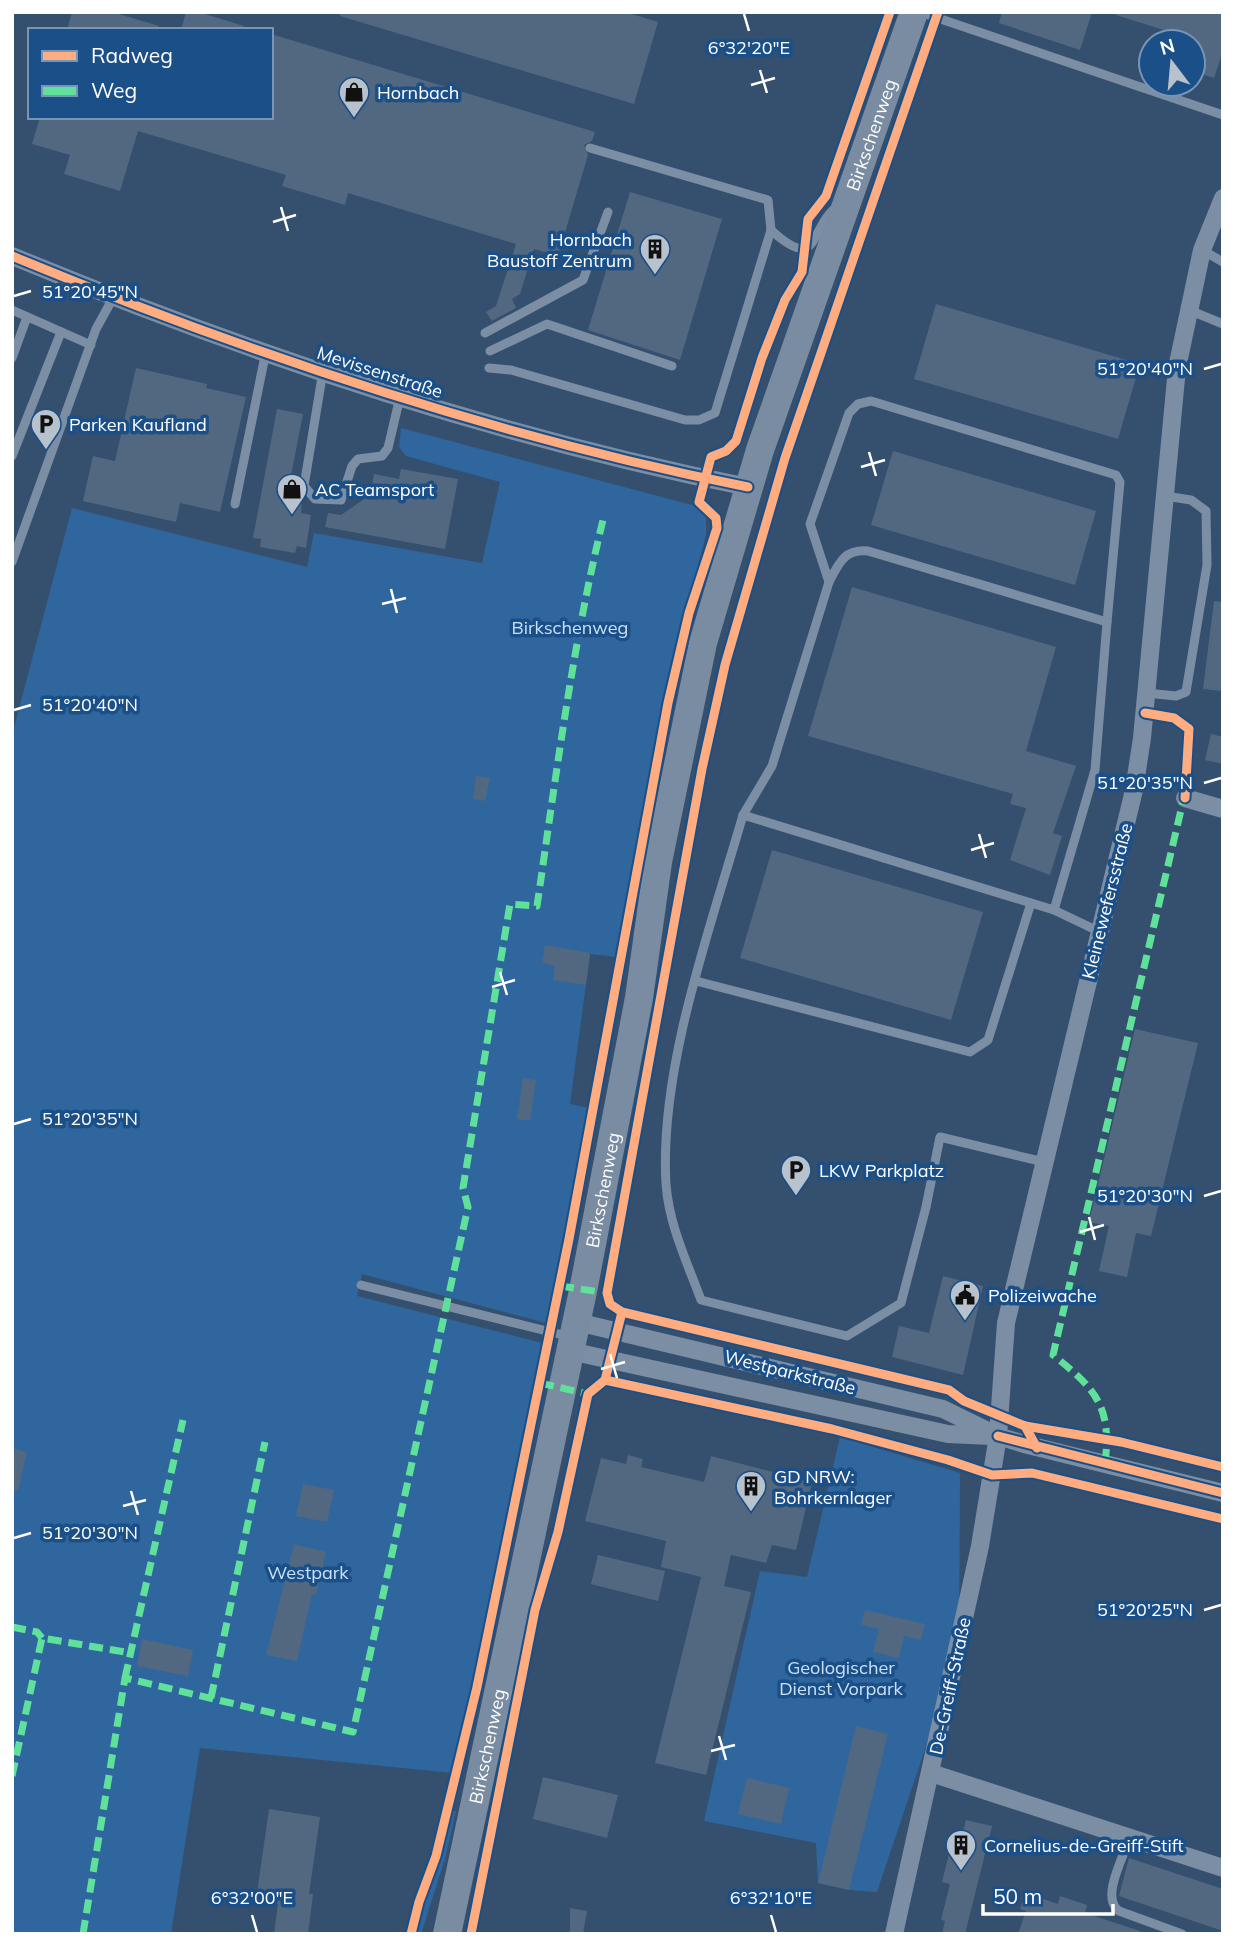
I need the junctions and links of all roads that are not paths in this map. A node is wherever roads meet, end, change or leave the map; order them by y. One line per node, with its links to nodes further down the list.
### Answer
1 (914, 12): 5 (main road, Birkschenweg)
2 (920, 12): 3 (lane)
3 (1223, 115)
4 (590, 148): 8 (lane)
5 (853, 193): 8 (lane); 28 (main road, Birkschenweg)
6 (1223, 198): 9 (street, Kleinewefersstraße)
7 (608, 212): 18 (lane)
8 (771, 230): 24 (lane)
9 (1202, 250): 11 (lane); 13 (street, Kleinewefersstraße)
10 (12, 256): 12 (street, Mevissenstraße)
11 (1223, 262)
12 (113, 298): 19 (lane); 20 (street, Mevissenstraße)
13 (1188, 309): 16 (lane); 29 (street, Kleinewefersstraße)
14 (12, 310): 15 (lane)
15 (27, 317): 17 (lane); 22 (lane)
16 (1223, 324)
17 (61, 332): 19 (lane); 27 (lane)
18 (485, 333)
19 (90, 345): 31 (lane)
20 (266, 351): 25 (street, Mevissenstraße); 30 (lane)
21 (491, 351): 23 (lane)
22 (12, 358)
23 (671, 366)
24 (489, 368)
25 (323, 371): 26 (street, Mevissenstraße); 26 (lane)
26 (400, 396): 28 (street, Mevissenstraße)
27 (12, 456)
28 (748, 487): 44 (main road, Birkschenweg)
29 (1165, 496): 34 (street, Kleinewefersstraße); 34 (lane)
30 (235, 504)
31 (12, 562)
32 (829, 582): 33 (lane); 33 (lane); 37 (lane)
33 (1107, 622): 39 (lane)
34 (1146, 693): 40 (street, Kleinewefersstraße)
35 (1185, 797): 36 (street)
36 (1223, 809)
37 (743, 815): 38 (lane); 41 (lane)
38 (1031, 903): 39 (lane); 41 (lane)
39 (1054, 910): 40 (lane)
40 (1100, 932): 42 (street, Kleinewefersstraße)
41 (696, 981): 42 (lane)
42 (1044, 1162): 45 (street, Kleinewefersstraße)
43 (361, 1285): 44 (lane)
44 (573, 1337): 45 (street, Westparkstraße); 45 (street, Westparkstraße); 50 (main road, Birkschenweg)
45 (998, 1436): 46 (street, Westparkstraße); 47 (street, De-Greiff-Straße)
46 (1223, 1493)
47 (932, 1773): 48 (street); 51 (street, De-Greiff-Straße)
48 (1130, 1838): 49 (street); 52 (lane)
49 (1223, 1868)
50 (447, 1934)
51 (894, 1934)
52 (1182, 1934)

